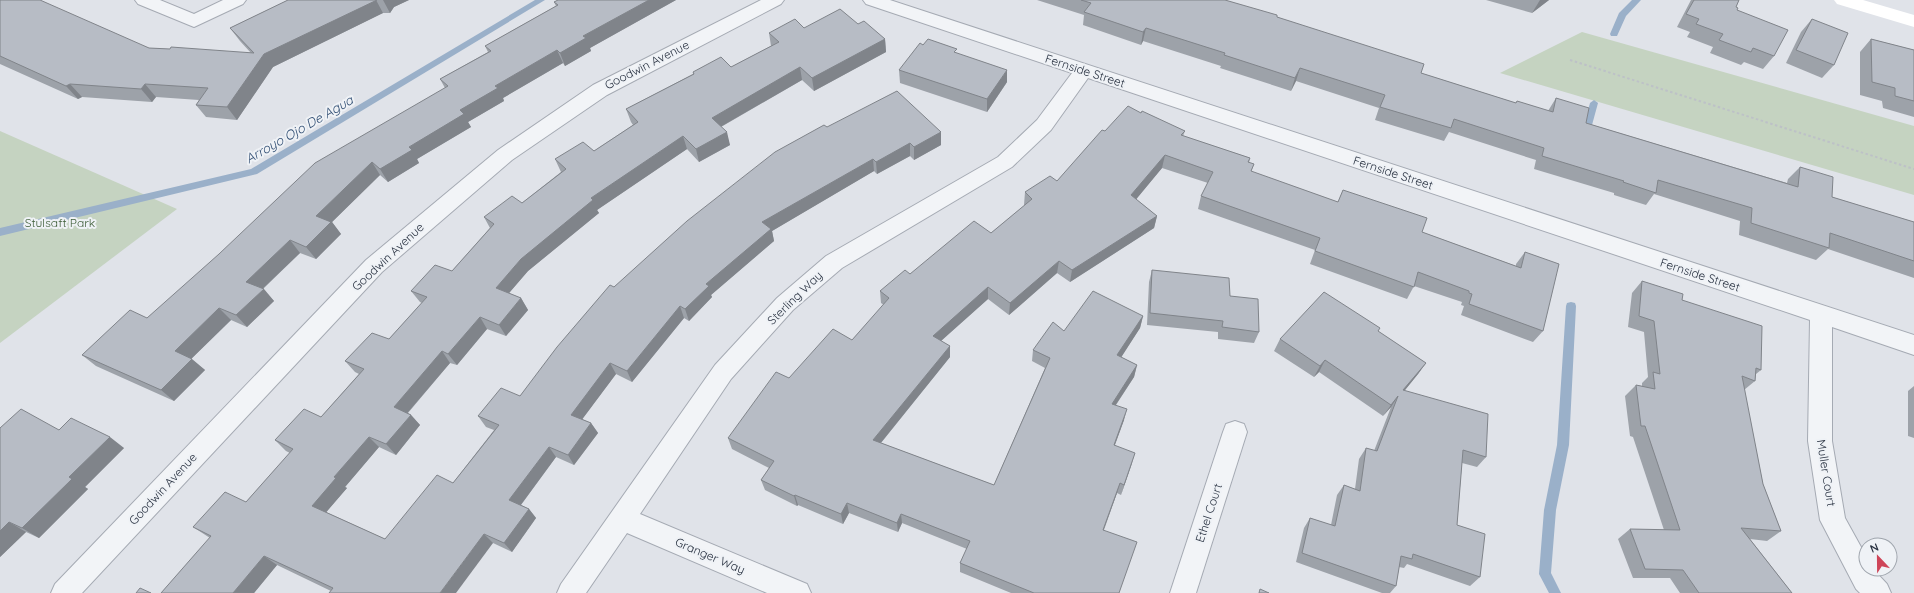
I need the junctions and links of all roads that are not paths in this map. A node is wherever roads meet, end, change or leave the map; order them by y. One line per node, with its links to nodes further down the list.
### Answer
1 (144, 0): 2 (street)
2 (237, 0)
3 (775, 0): 12 (street, Goodwin Avenue)
4 (872, 0): 7 (street, Fernside Street)
5 (1843, 0): 6 (main road)
6 (1914, 21)
7 (1084, 70): 8 (street, Fernside Street); 11 (street, Sterling Way)
8 (1821, 315): 9 (street, Fernside Street); 16 (street, Muller Court)
9 (1914, 345)
10 (1235, 432): 15 (street, Ethel Court)
11 (621, 518): 13 (street, Sterling Way); 14 (street, Granger Way)
12 (64, 593)
13 (570, 593)
14 (798, 593)
15 (1183, 593)
16 (1878, 593)

